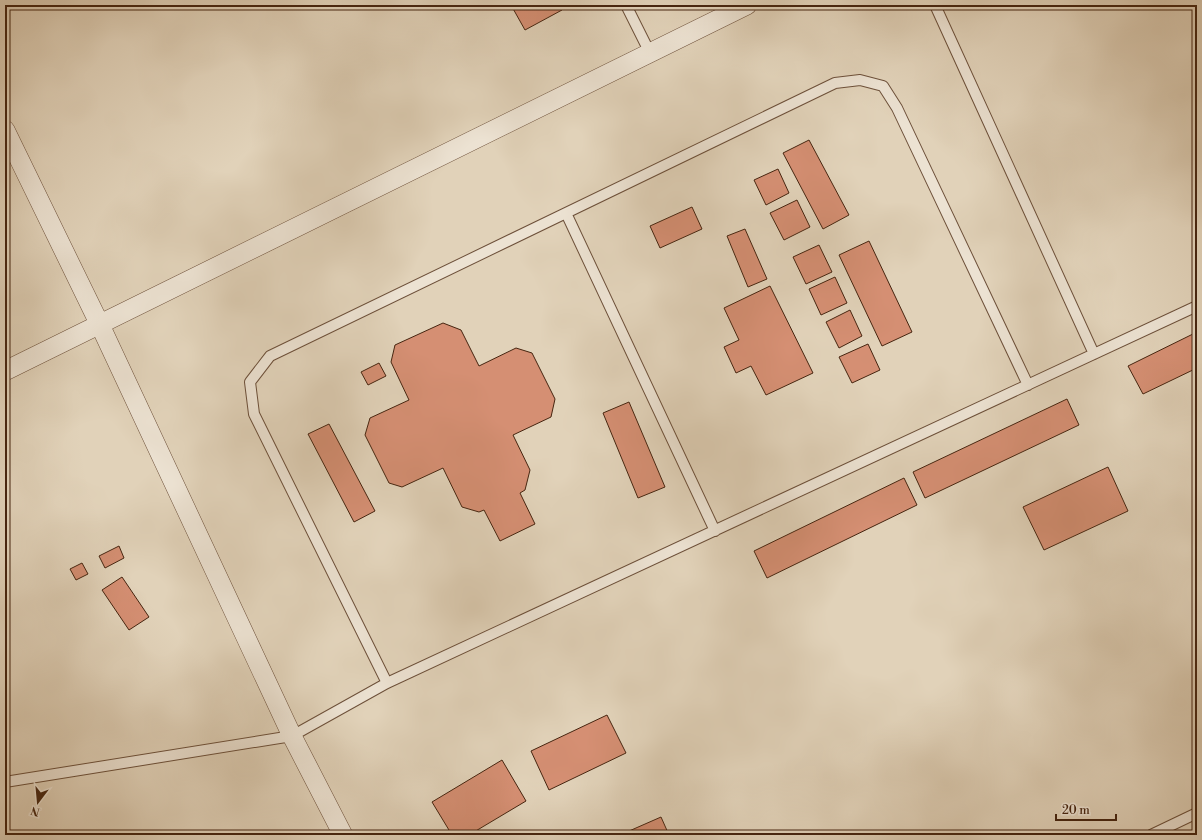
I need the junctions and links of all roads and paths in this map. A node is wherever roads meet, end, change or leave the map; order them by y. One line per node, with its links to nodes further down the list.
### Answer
1 (626, 5): 4 (lane)
2 (747, 5): 4 (street)
3 (935, 5): 9 (lane)
4 (650, 53): 8 (street)
5 (5, 130): 8 (street)
6 (566, 213): 11 (lane); 12 (lane); 13 (lane)
7 (1197, 306): 9 (lane)
8 (100, 325): 10 (street); 14 (street)
9 (1094, 354): 11 (lane)
10 (5, 371)
11 (1028, 385): 12 (lane)
12 (715, 531): 13 (lane)
13 (387, 683): 14 (lane)
14 (292, 736): 15 (lane); 17 (street)
15 (5, 782)
16 (1197, 813): 18 (lane)
17 (343, 835)
18 (1151, 835)

